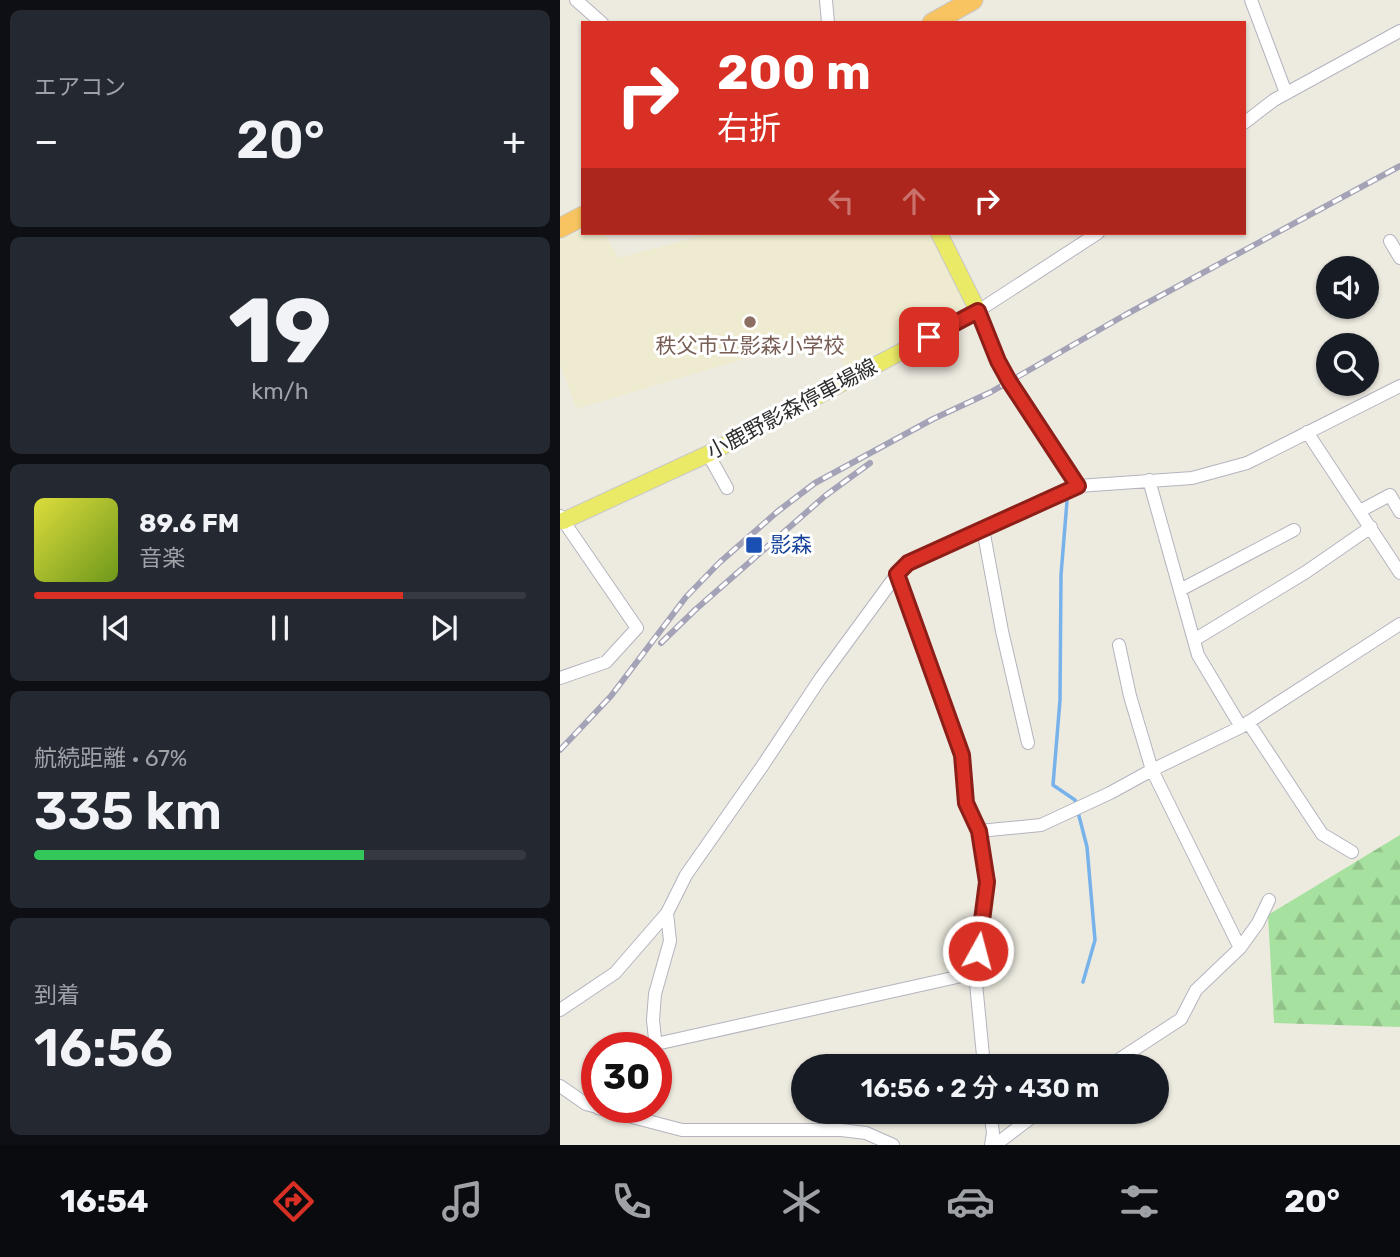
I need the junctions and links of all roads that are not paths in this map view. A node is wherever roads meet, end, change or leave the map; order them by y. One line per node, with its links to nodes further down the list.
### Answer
1 (576, 0): 5 (street)
2 (826, 0): 6 (street)
3 (973, 0): 7 (highway)
4 (1251, 0): 9 (street)
5 (600, 21)
6 (828, 21)
7 (936, 21)
8 (1400, 31): 9 (street)
9 (1286, 93): 10 (street)
10 (1246, 122)
11 (581, 217): 12 (highway)
12 (560, 228)
13 (940, 235): 17 (main road)
14 (1095, 235): 17 (street)
15 (1390, 241): 16 (street)
16 (1400, 258)
17 (978, 311): 20 (main road, 小鹿野影森停車場線); 22 (street)
18 (1400, 386): 19 (street)
19 (1307, 432): 21 (street); 24 (street)
20 (708, 454): 23 (street); 26 (main road, 小鹿野影森停車場線)
21 (1149, 480): 22 (street); 32 (street)
22 (1078, 486): 28 (street)
23 (727, 488)
24 (1360, 511): 25 (street); 27 (street)
25 (1400, 512)
26 (561, 520): 36 (street)
27 (1371, 527): 30 (street); 34 (street)
28 (983, 529): 31 (street); 38 (street)
29 (1294, 530): 32 (street)
30 (1400, 573)
31 (897, 574): 40 (street); 43 (street)
32 (1180, 590): 34 (street)
33 (1400, 624): 37 (street)
34 (1194, 640): 37 (street)
35 (1119, 645): 39 (street)
36 (560, 678)
37 (1244, 725): 39 (street); 41 (street)
38 (1028, 743)
39 (1152, 770): 40 (street); 44 (street)
40 (979, 831): 45 (street)
41 (1352, 852)
42 (1269, 900): 44 (street)
43 (667, 913): 46 (street); 47 (street)
44 (1240, 948): 50 (street)
45 (975, 973): 48 (street); 49 (street)
46 (560, 1010)
47 (654, 1032)
48 (672, 1042)
49 (983, 1054)
50 (1128, 1054)
51 (560, 1086): 52 (street)
52 (581, 1101)
53 (653, 1123): 56 (street)
54 (992, 1124): 57 (street)
55 (1022, 1124): 57 (street)
56 (893, 1145)
57 (993, 1145)

